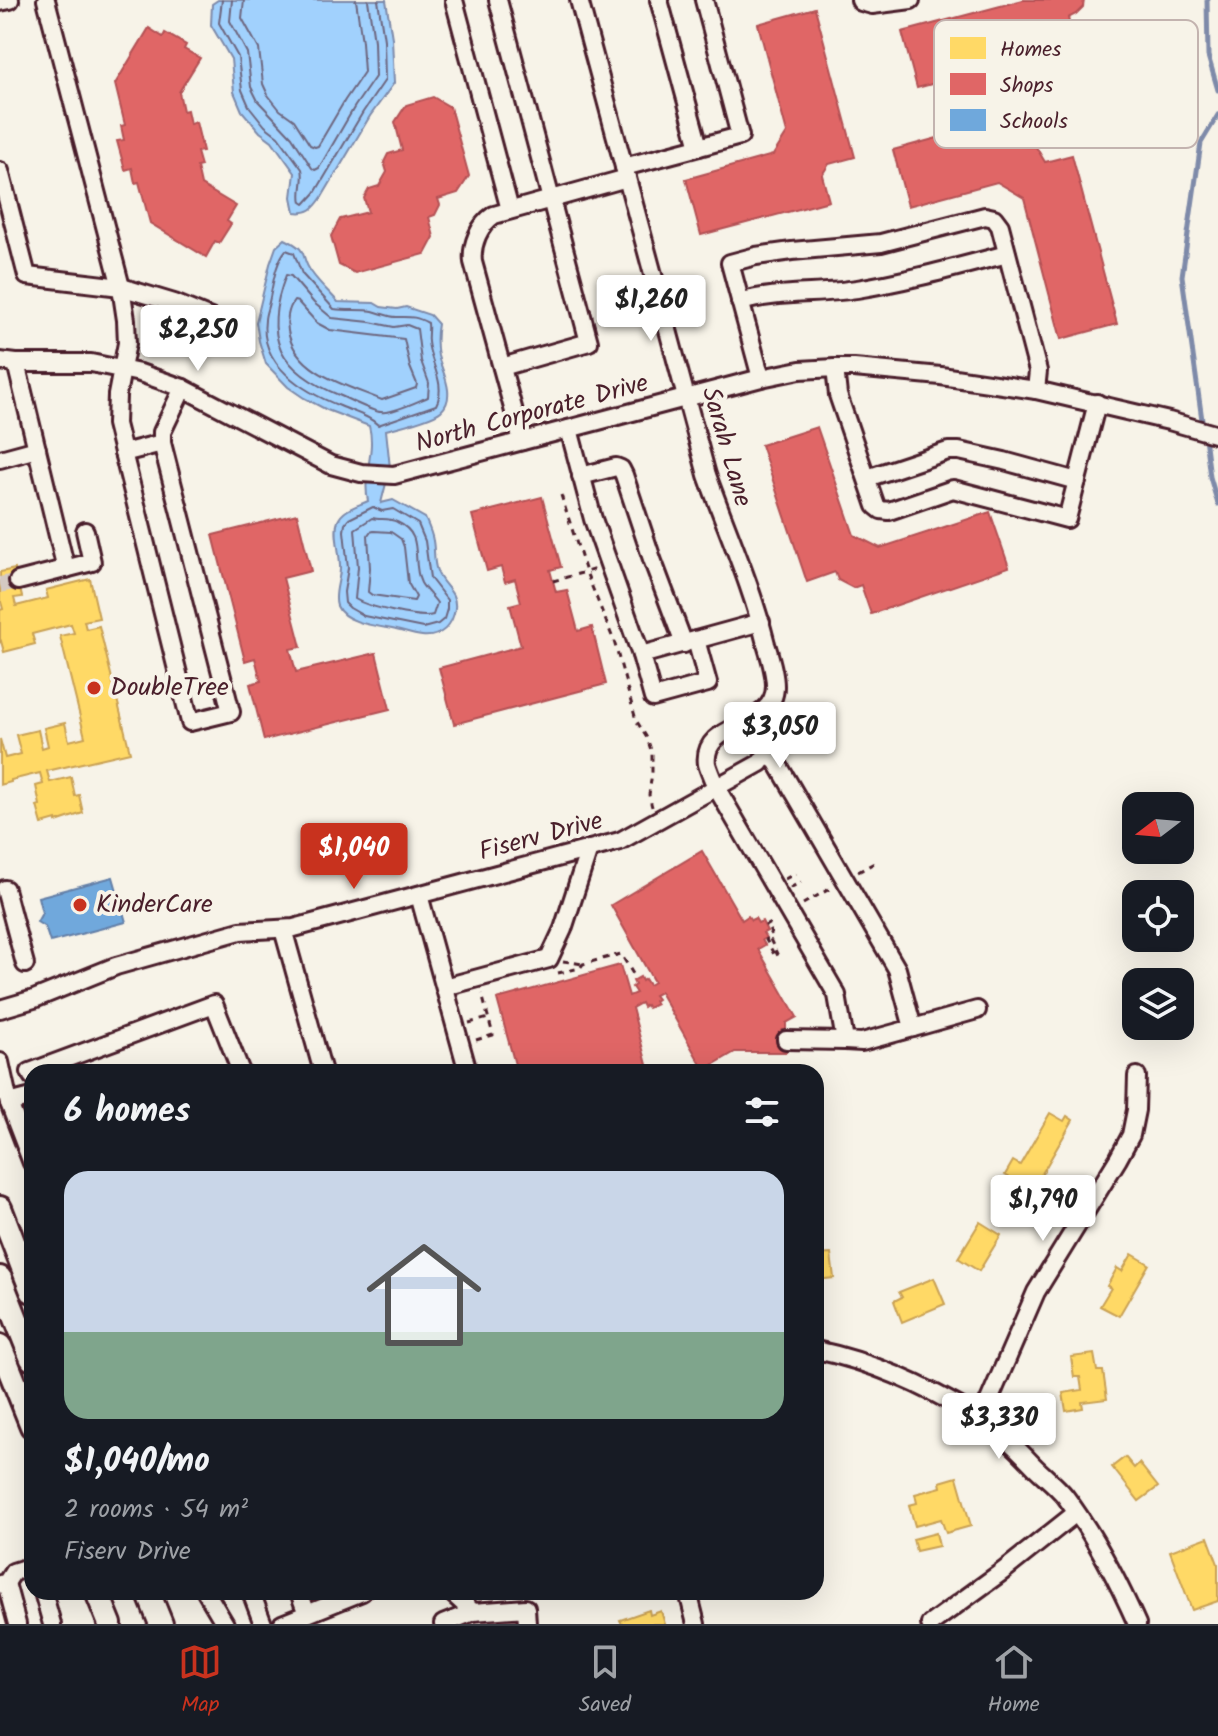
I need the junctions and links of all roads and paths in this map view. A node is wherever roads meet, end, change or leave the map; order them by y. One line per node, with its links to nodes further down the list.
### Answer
1 (10, 0): 10 (street)
2 (46, 0): 17 (street)
3 (454, 0): 15 (street)
4 (498, 0): 14 (street)
5 (579, 0): 13 (street, Sarah Lane)
6 (659, 0): 11 (street)
7 (704, 0): 11 (street)
8 (860, 0): 9 (street)
9 (911, 0)
10 (0, 2)
11 (699, 147): 13 (street)
12 (0, 171): 17 (street)
13 (626, 173): 14 (street); 27 (street, Sarah Lane)
14 (551, 199): 15 (street); 21 (street)
15 (510, 210): 21 (street)
16 (1007, 254): 18 (street); 18 (street); 26 (street)
17 (121, 287): 19 (street); 22 (street)
18 (740, 302): 24 (street)
19 (220, 322)
20 (5, 365): 22 (street, North Corporate Drive); 33 (street)
21 (502, 367): 31 (street)
22 (124, 368): 25 (street, North Corporate Drive); 34 (street)
23 (835, 368): 24 (street, North Corporate Drive); 26 (street, North Corporate Drive); 37 (street)
24 (761, 378): 27 (street, North Corporate Drive)
25 (183, 388): 31 (street, North Corporate Drive); 32 (street)
26 (1036, 390): 28 (street, North Corporate Drive)
27 (686, 397): 29 (street, North Corporate Drive); 45 (street, Sarah Lane)
28 (1097, 403): 30 (street, North Corporate Drive); 38 (street)
29 (569, 429): 31 (street, North Corporate Drive); 36 (street)
30 (1218, 435)
31 (522, 441)
32 (162, 443): 34 (street); 34 (street)
33 (37, 449): 35 (street); 41 (street)
34 (123, 453)
35 (0, 459)
36 (581, 476): 46 (street); 47 (street)
37 (867, 478): 38 (street); 38 (street)
38 (1077, 481)
39 (561, 495): 42 (path)
40 (85, 531): 41 (street)
41 (66, 569): 43 (street)
42 (586, 572): 44 (path); 51 (path)
43 (18, 581)
44 (553, 581)
45 (761, 622): 46 (street); 48 (street, Sarah Lane)
46 (690, 642): 47 (street); 47 (street)
47 (641, 655)
48 (754, 717): 49 (street); 50 (street)
49 (766, 755): 50 (street, Fiserv Drive); 54 (street)
50 (716, 787): 51 (street, Fiserv Drive); 57 (street)
51 (649, 826): 52 (street, Fiserv Drive)
52 (589, 849): 56 (street, Fiserv Drive); 66 (street)
53 (876, 862): 54 (path)
54 (845, 880): 57 (path); 72 (street)
55 (5, 889): 59 (street)
56 (419, 895): 58 (street, Fiserv Drive); 66 (street)
57 (789, 912): 60 (path); 75 (street)
58 (283, 929): 68 (street, Fiserv Drive); 79 (street)
59 (8, 931): 62 (street)
60 (765, 938)
61 (567, 962): 63 (path)
62 (25, 964)
63 (583, 964): 64 (path); 65 (path)
64 (552, 975)
65 (636, 979)
66 (445, 987): 80 (street)
67 (482, 994): 70 (path)
68 (0, 1009)
69 (977, 1010): 72 (street)
70 (489, 1018): 71 (path); 73 (path)
71 (480, 1020)
72 (913, 1028): 75 (street)
73 (485, 1037)
74 (786, 1040): 75 (street)
75 (845, 1041)
76 (0, 1062): 83 (street)
77 (52, 1064): 78 (street)
78 (238, 1064)
79 (321, 1064)
80 (466, 1064)
81 (1137, 1076): 92 (street)
82 (24, 1099): 83 (street)
83 (9, 1103): 84 (street)
84 (24, 1142)
85 (0, 1208): 86 (main road)
86 (24, 1270)
87 (0, 1278): 88 (main road)
88 (24, 1339)
89 (0, 1347): 91 (main road)
90 (824, 1352): 92 (street)
91 (24, 1406)
92 (981, 1419): 93 (street)
93 (1076, 1513): 117 (street); 118 (street)
94 (24, 1569): 95 (street)
95 (3, 1583): 107 (street)
96 (45, 1600): 108 (street)
97 (100, 1600): 109 (main road)
98 (151, 1600): 110 (main road)
99 (211, 1600): 111 (street)
100 (254, 1600): 112 (street)
101 (302, 1600): 106 (street)
102 (342, 1600): 106 (street)
103 (460, 1600): 105 (street)
104 (690, 1600): 116 (street)
105 (473, 1612): 114 (street); 115 (street)
106 (307, 1614): 113 (street)
107 (17, 1624)
108 (52, 1624)
109 (110, 1624)
110 (161, 1624)
111 (225, 1624)
112 (263, 1624)
113 (282, 1624)
114 (443, 1624)
115 (527, 1624)
116 (696, 1624)
117 (930, 1624)
118 (1137, 1624)

